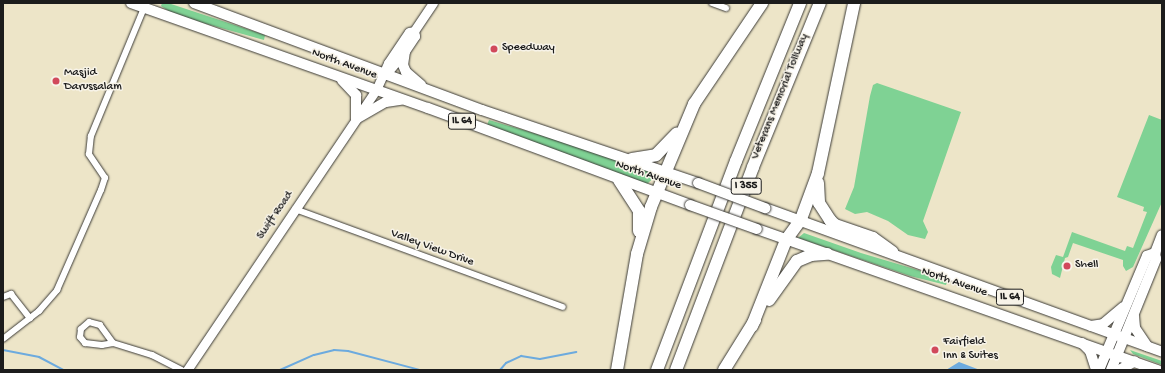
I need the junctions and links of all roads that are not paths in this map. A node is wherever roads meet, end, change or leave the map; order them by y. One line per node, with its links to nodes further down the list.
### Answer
1 (131, 3): 9 (main road, North Avenue / IL 64)
2 (194, 3): 13 (main road, North Avenue / IL 64)
3 (434, 3): 11 (street, Swift Road)
4 (712, 3): 10 (street)
5 (762, 3): 19 (highway)
6 (800, 3): 53 (highway, Veterans Memorial Tollway / I 355)
7 (820, 3): 54 (highway, Veterans Memorial Tollway / I 355)
8 (854, 3): 22 (highway)
9 (146, 6): 14 (main road, North Avenue / IL 64); 37 (street)
10 (726, 8)
11 (414, 31): 12 (street, Swift Road); 13 (street, Swift Road)
12 (405, 51): 13 (street, Swift Road); 16 (main road)
13 (385, 75): 15 (street, Swift Road); 16 (main road, North Avenue / IL 64)
14 (338, 76): 15 (main road, North Avenue / IL 64); 18 (main road)
15 (376, 90): 17 (main road, North Avenue / IL 64); 18 (street, Swift Road)
16 (440, 95): 20 (main road, North Avenue / IL 64)
17 (407, 101): 18 (main road); 23 (main road, North Avenue / IL 64)
18 (356, 119): 25 (street, Swift Road)
19 (686, 121): 20 (highway); 21 (highway)
20 (632, 159): 21 (main road, North Avenue / IL 64)
21 (667, 171): 24 (highway); 26 (main road, North Avenue / IL 64, bridge)
22 (818, 173): 26 (highway); 29 (highway)
23 (619, 180): 24 (main road, North Avenue / IL 64); 31 (highway)
24 (658, 194): 28 (main road, North Avenue / IL 64, bridge); 31 (highway)
25 (295, 209): 35 (street, Valley View Drive); 51 (street, Swift Road)
26 (801, 219): 28 (highway); 29 (main road, North Avenue / IL 64)
27 (1162, 235): 30 (main road)
28 (786, 240): 32 (main road, North Avenue / IL 64); 38 (highway)
29 (892, 252): 39 (main road, North Avenue / IL 64)
30 (1155, 253): 34 (main road); 36 (main road)
31 (638, 254): 52 (highway)
32 (826, 254): 38 (highway); 43 (main road, North Avenue / IL 64)
33 (3, 297): 37 (street)
34 (1128, 300): 39 (main road); 40 (main road)
35 (563, 307)
36 (1134, 314): 41 (main road); 45 (main road)
37 (30, 318): 42 (street)
38 (752, 326): 55 (highway)
39 (1088, 326): 40 (main road, North Avenue / IL 64)
40 (1113, 335): 41 (main road, North Avenue / IL 64); 46 (main road)
41 (1124, 338): 45 (main road, North Avenue / IL 64); 48 (main road)
42 (3, 339)
43 (1080, 342): 46 (main road, North Avenue / IL 64); 56 (main road)
44 (113, 343): 44 (street); 50 (street)
45 (1147, 346): 47 (main road, North Avenue / IL 64)
46 (1106, 351): 48 (main road, North Avenue / IL 64); 56 (main road)
47 (1162, 352)
48 (1117, 355): 49 (main road, North Avenue / IL 64); 57 (main road)
49 (1135, 361): 58 (main road); 59 (main road, North Avenue / IL 64)
50 (181, 370)
51 (187, 370)
52 (617, 370)
53 (657, 370)
54 (676, 370)
55 (724, 370)
56 (1097, 370)
57 (1111, 370)
58 (1119, 370)
59 (1158, 370)

